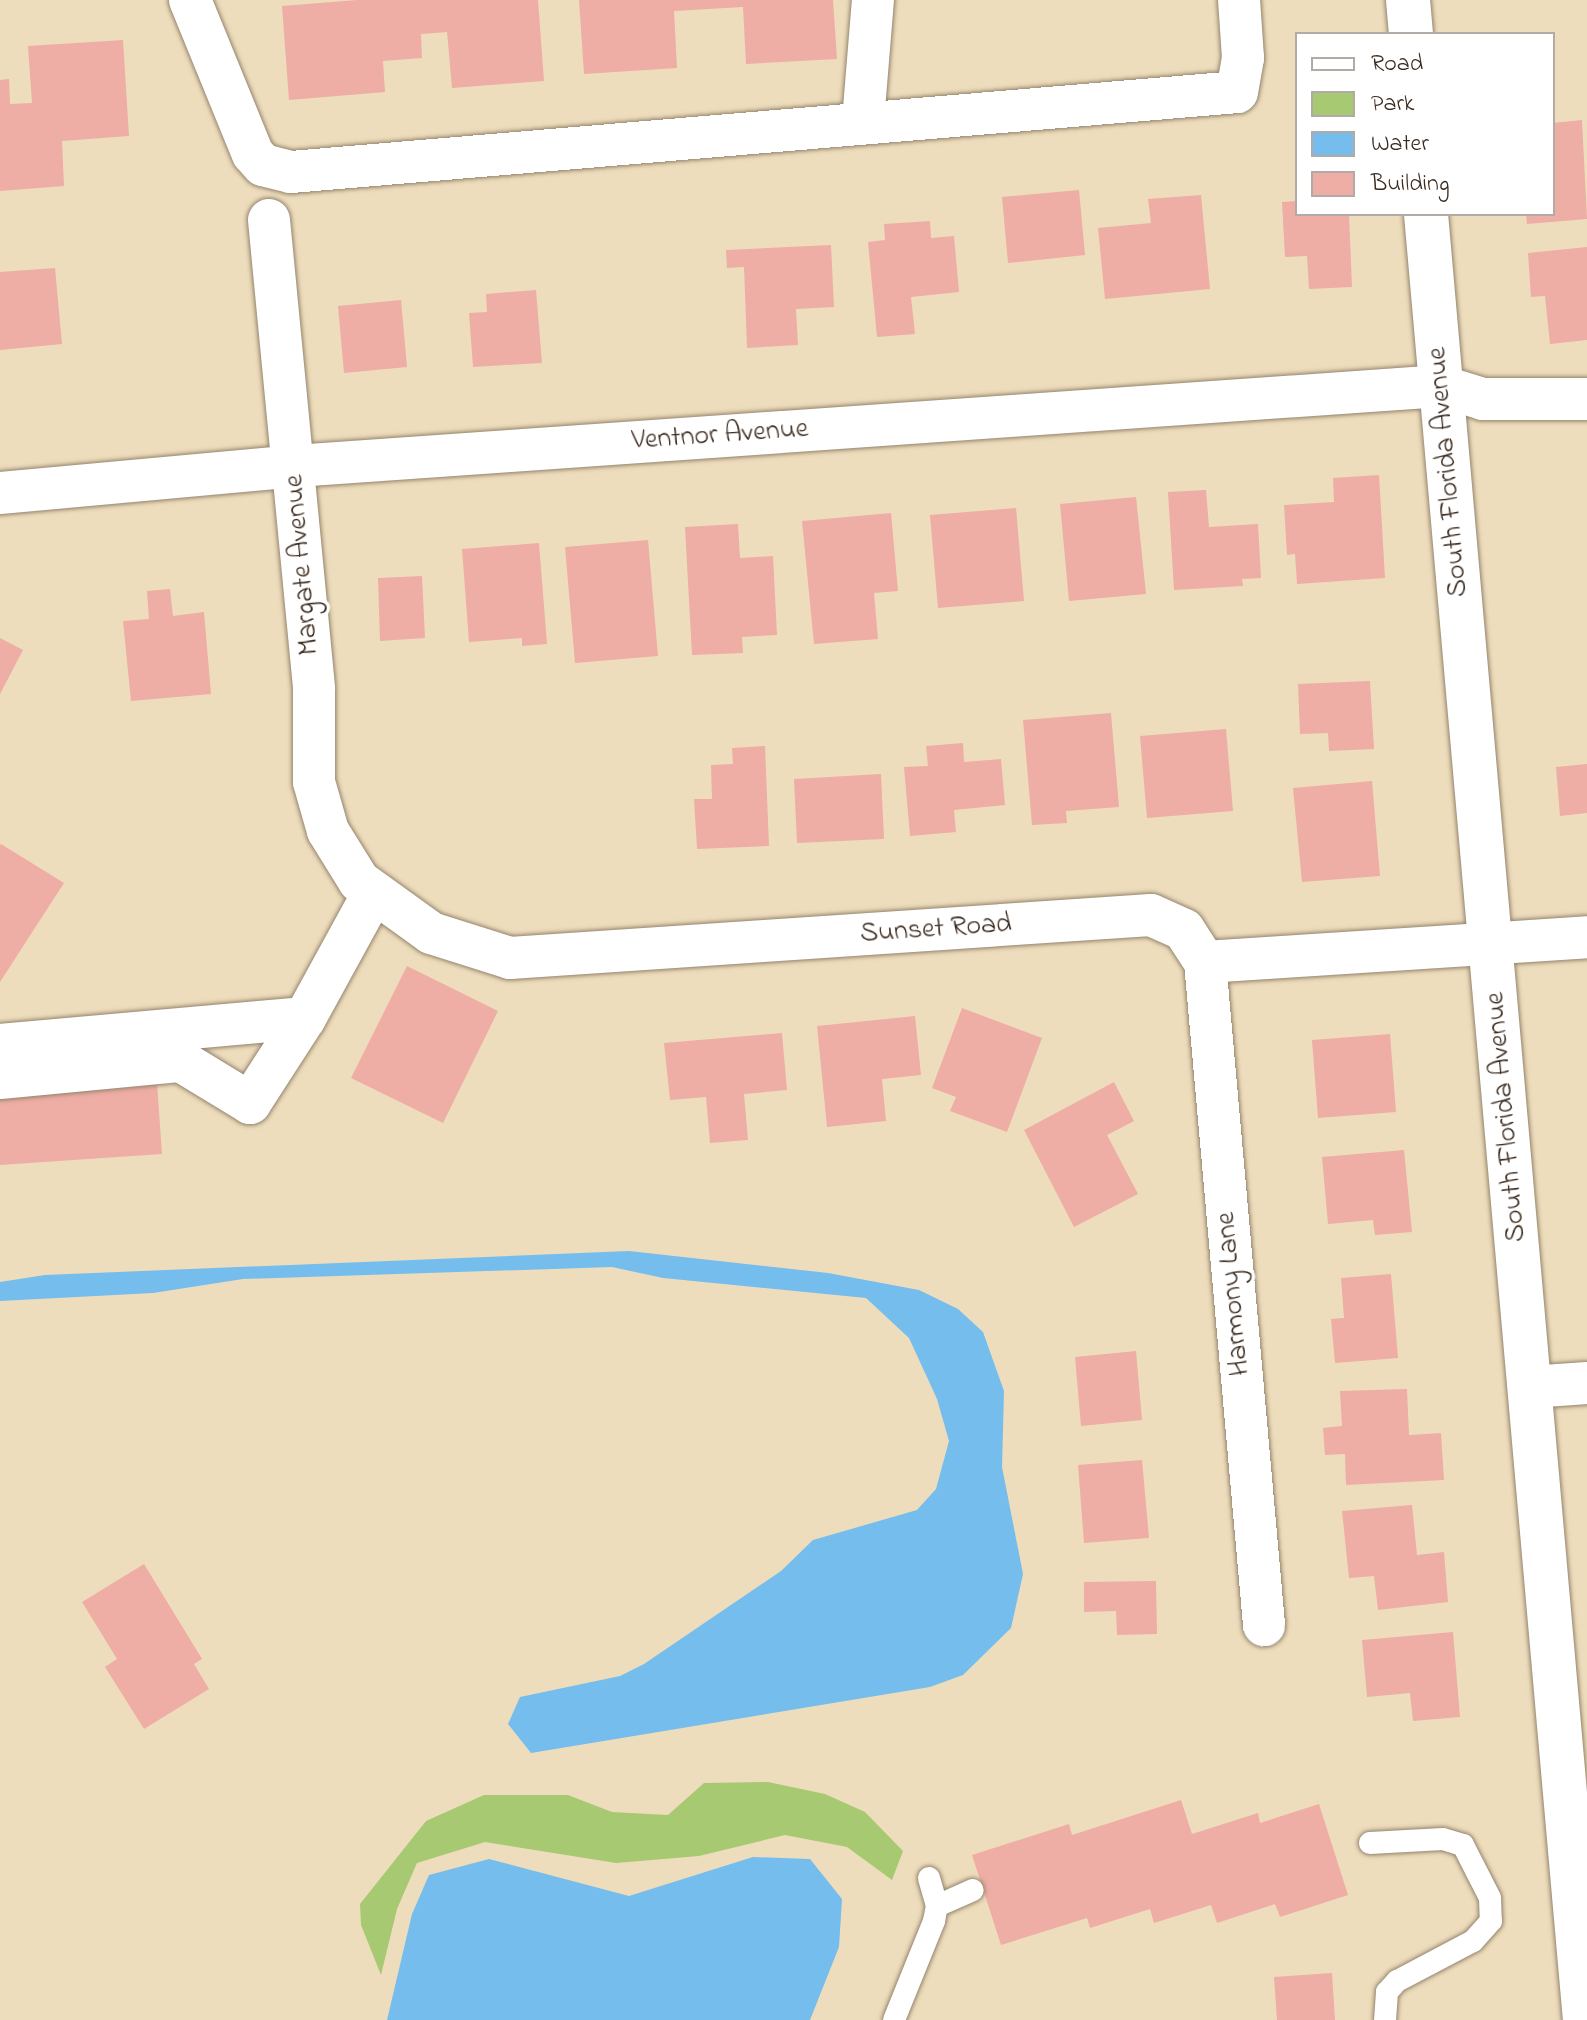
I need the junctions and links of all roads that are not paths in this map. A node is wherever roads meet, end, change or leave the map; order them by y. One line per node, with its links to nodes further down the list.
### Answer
1 (190, 0): 6 (street)
2 (873, 0): 6 (street)
3 (1239, 0): 6 (street)
4 (1408, 0): 5 (street)
5 (1411, 32)
6 (863, 121)
7 (1426, 216): 9 (street, South Florida Avenue)
8 (269, 220): 11 (street, Margate Avenue)
9 (1441, 386): 10 (street); 11 (street, Ventnor Avenue); 15 (street, South Florida Avenue)
10 (1587, 399)
11 (295, 466): 12 (street, Ventnor Avenue); 13 (street, Margate Avenue)
12 (0, 493)
13 (373, 894): 16 (street, Sunset Road); 17 (street)
14 (1587, 937): 15 (street)
15 (1493, 942): 16 (street); 21 (street, South Florida Avenue)
16 (1205, 962): 22 (street, Harmony Lane)
17 (305, 1018): 18 (street); 19 (street)
18 (0, 1045)
19 (0, 1078)
20 (1587, 1383): 21 (street)
21 (1530, 1387): 29 (street, South Florida Avenue)
22 (1264, 1625)
23 (1370, 1843): 28 (lane)
24 (929, 1878): 26 (lane)
25 (973, 1890): 26 (lane)
26 (937, 1906): 27 (lane)
27 (894, 2020)
28 (1385, 2020)
29 (1585, 2020)

